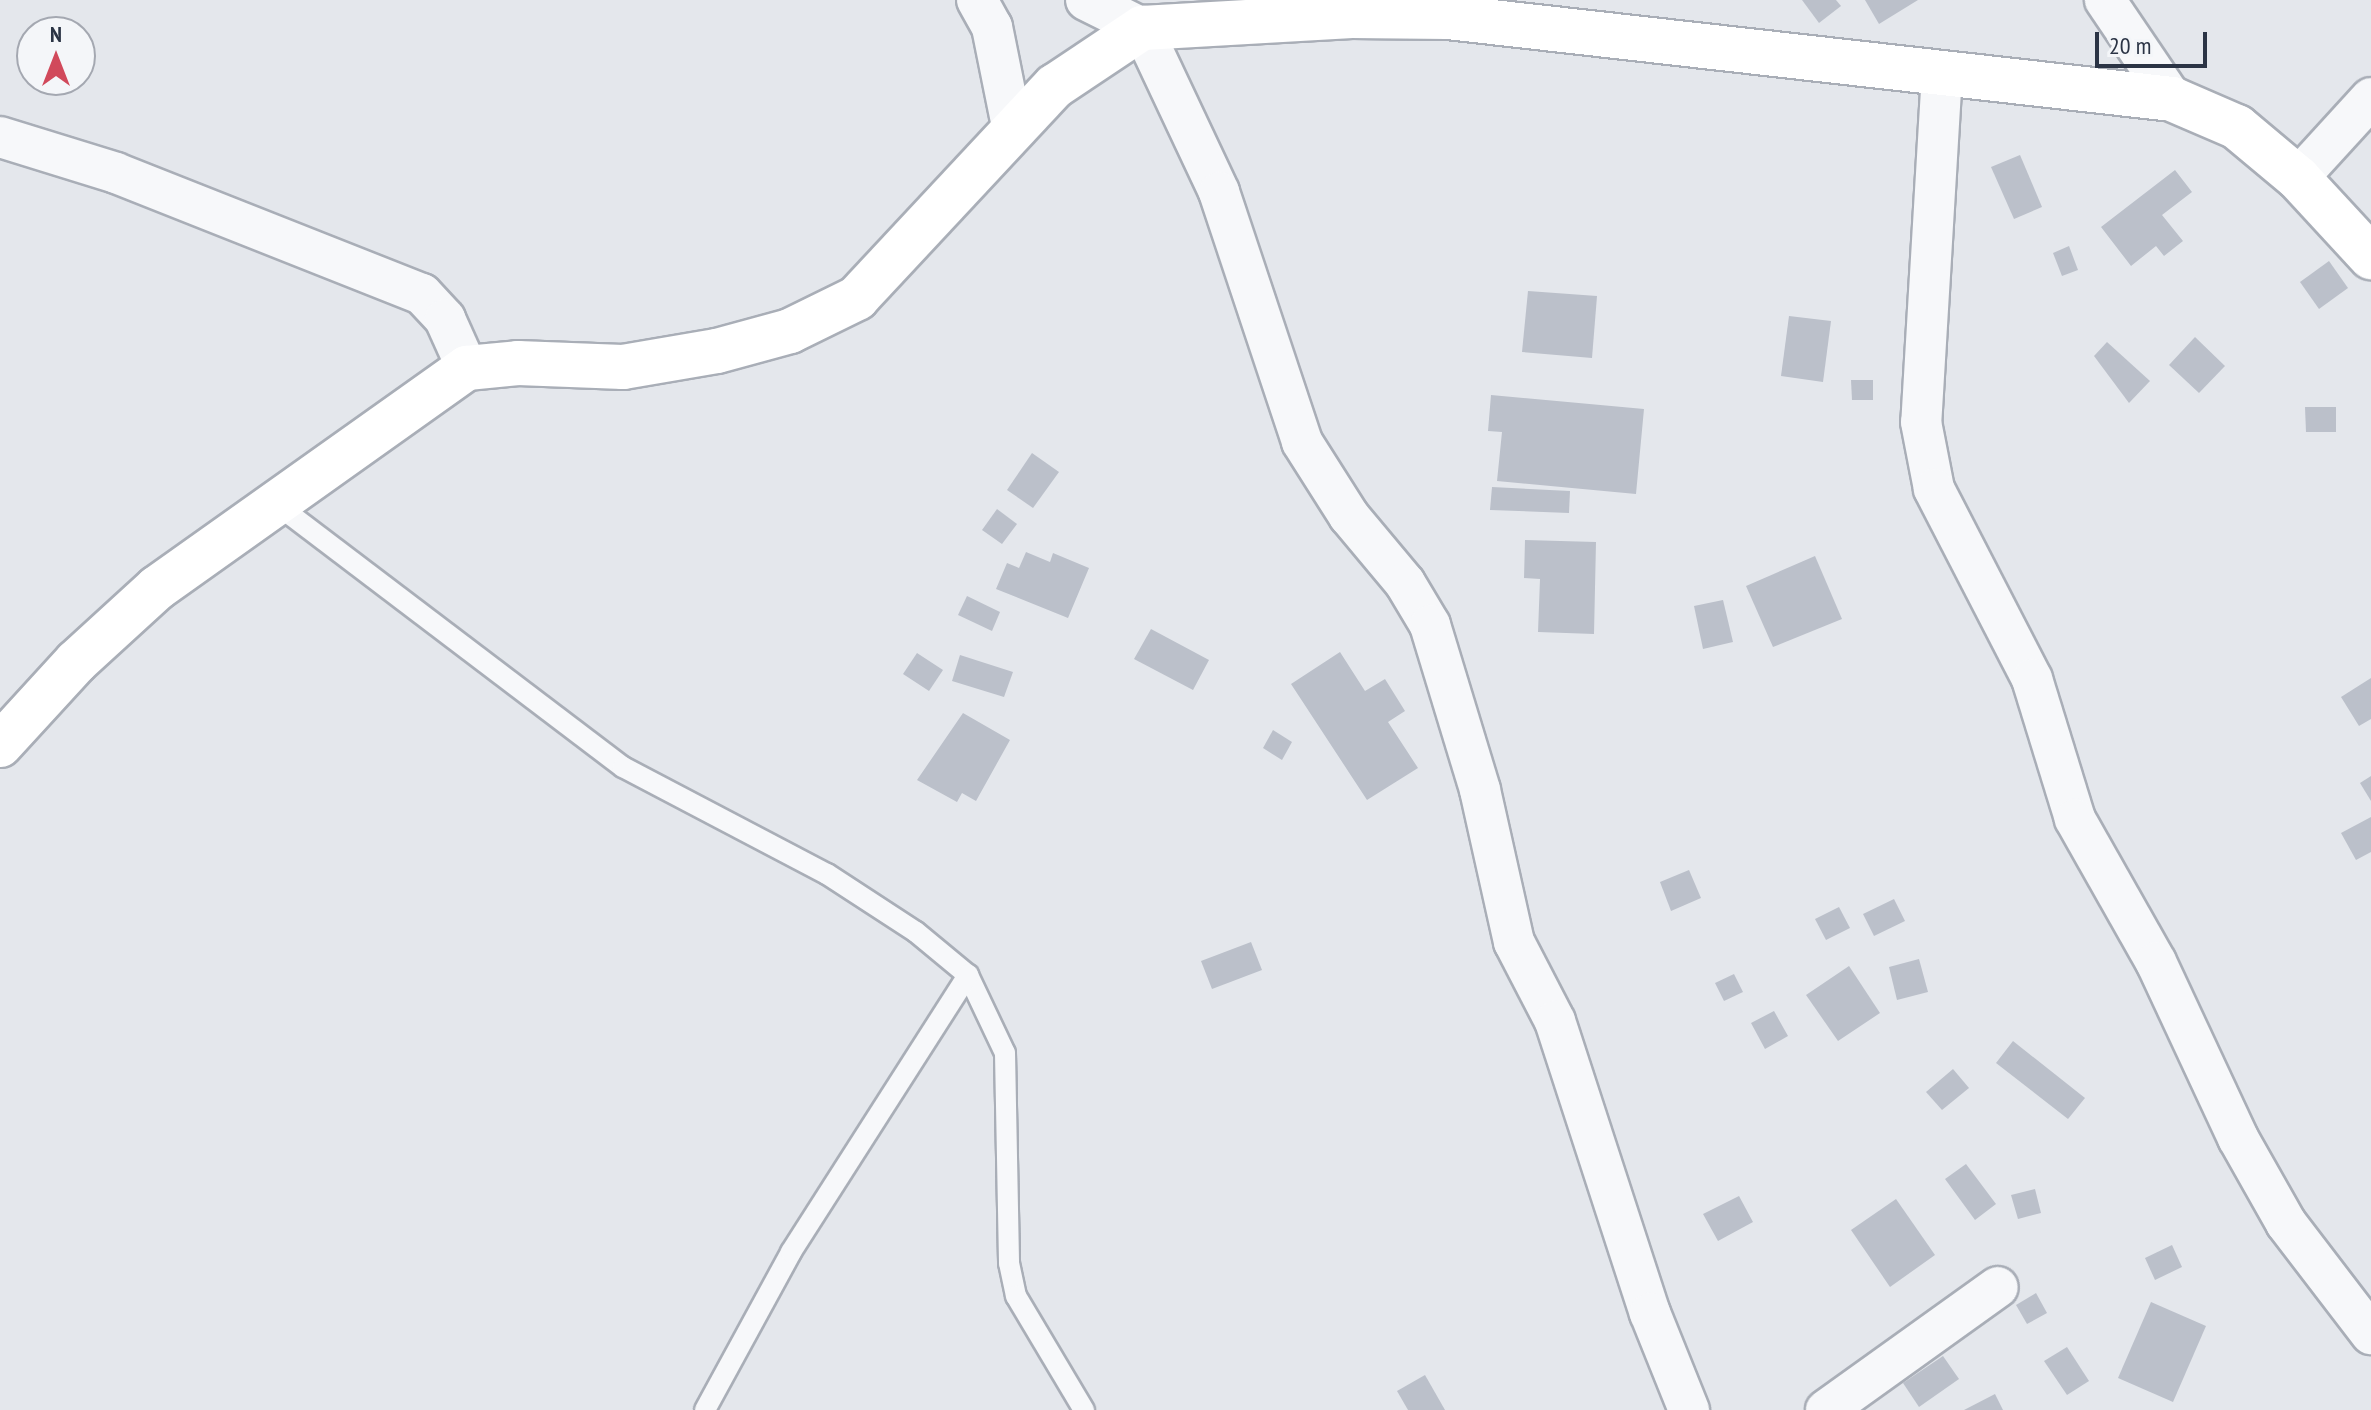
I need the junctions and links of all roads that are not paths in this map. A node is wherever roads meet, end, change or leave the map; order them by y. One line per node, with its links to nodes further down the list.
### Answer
1 (977, 0): 8 (street)
2 (1086, 0): 4 (street)
3 (2105, 0): 7 (street)
4 (1142, 28): 5 (street); 8 (street); 20 (street)
5 (1942, 73): 7 (street); 17 (street)
6 (2371, 98): 10 (street)
7 (2172, 99): 10 (street)
8 (1013, 131): 12 (street)
9 (0, 137): 12 (street)
10 (2298, 178): 11 (street)
11 (2371, 257)
12 (467, 368): 13 (street)
13 (275, 503): 14 (street); 15 (lane)
14 (0, 745)
15 (968, 975): 18 (lane); 19 (lane)
16 (1998, 1287): 21 (street)
17 (2371, 1334)
18 (705, 1410)
19 (1084, 1410)
20 (1689, 1410)
21 (1826, 1410)

